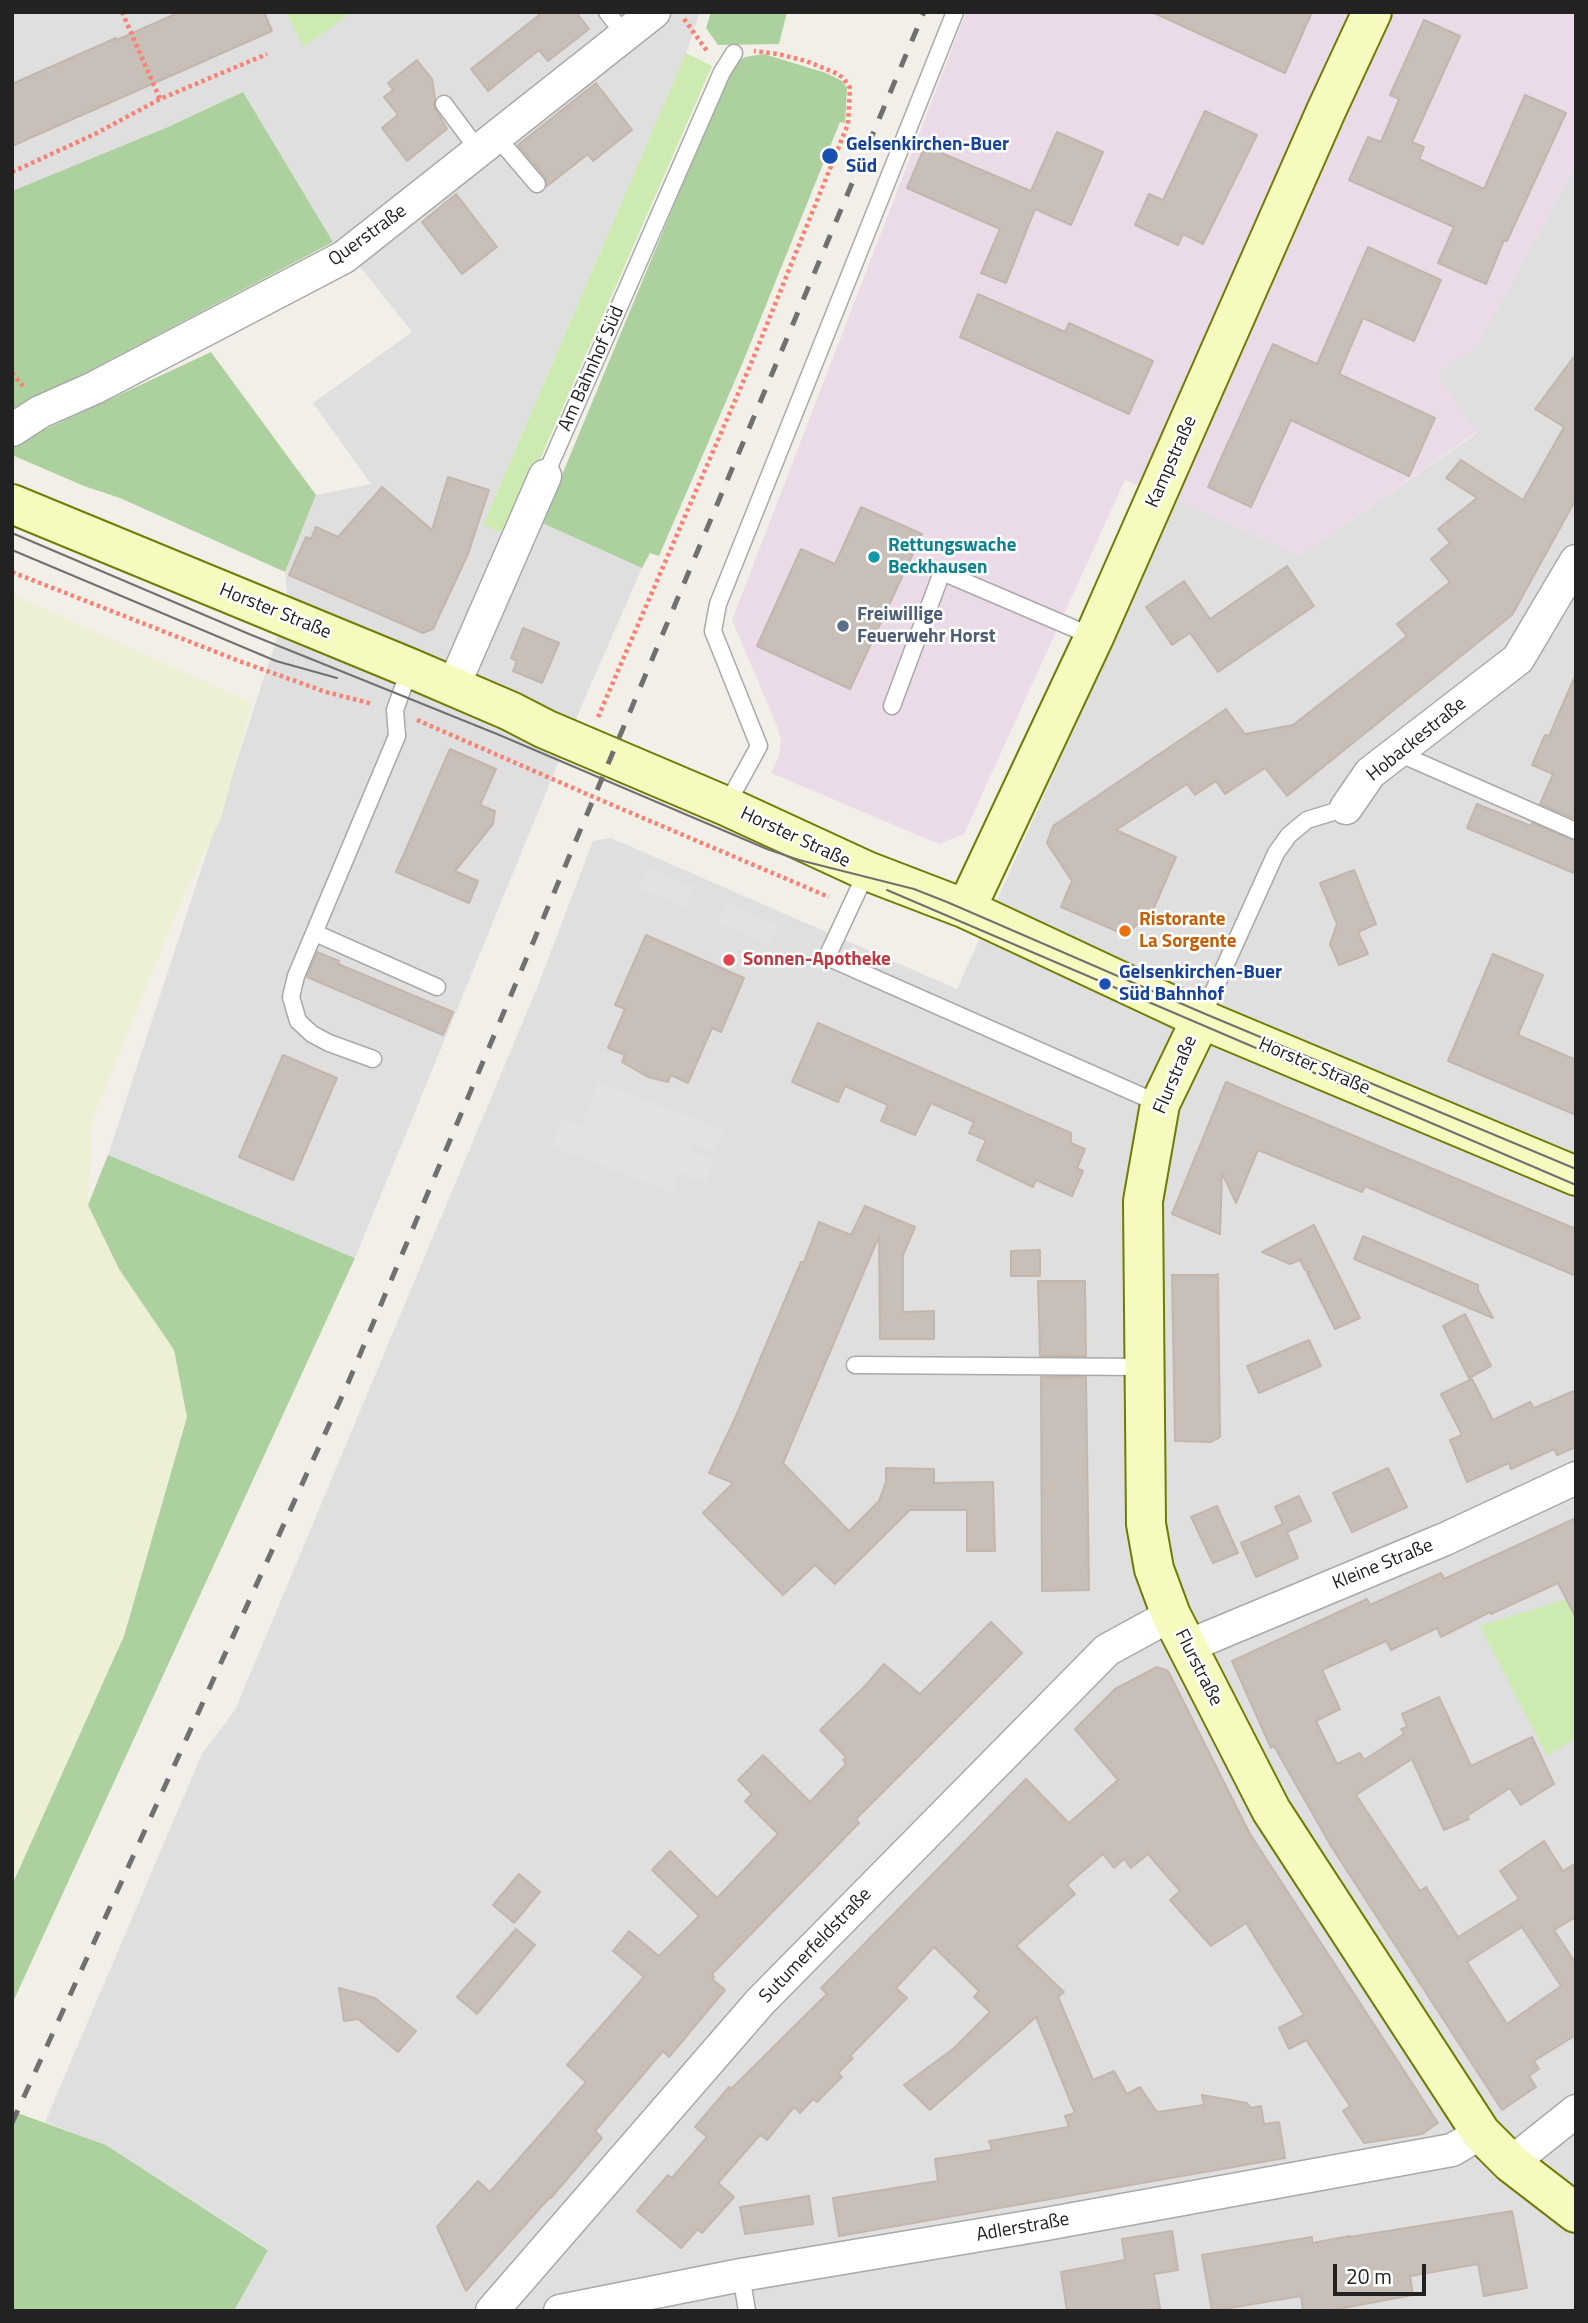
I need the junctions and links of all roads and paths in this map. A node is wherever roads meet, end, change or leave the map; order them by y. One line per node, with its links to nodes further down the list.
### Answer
1 (122, 12): 10 (path)
2 (654, 12): 6 (street, Querstraße)
3 (679, 12): 9 (path)
4 (955, 12): 27 (lane)
5 (1373, 12): 20 (street, Kampstraße)
6 (616, 24): 12 (street, Querstraße)
7 (734, 53): 9 (lane, Am Bahnhof Süd); 25 (path)
8 (267, 54): 10 (path)
9 (722, 72): 16 (lane, Am Bahnhof Süd)
10 (160, 99): 13 (path)
11 (444, 104): 12 (lane)
12 (488, 144): 14 (lane); 15 (street, Querstraße)
13 (12, 172)
14 (537, 184)
15 (12, 429)
16 (545, 476): 22 (street, Am Bahnhof Süd)
17 (12, 504): 21 (street, Horster Straße)
18 (1576, 561): 26 (street, Hobackestraße)
19 (12, 572): 24 (path)
20 (1094, 637): 23 (lane); 32 (street, Kampstraße)
21 (410, 668): 22 (street, Horster Straße); 24 (lane)
22 (453, 687): 25 (street, Horster Straße)
23 (892, 706)
24 (401, 713): 31 (path); 33 (lane)
25 (586, 747): 27 (street, Horster Straße)
26 (1398, 753): 28 (street, Hobackestraße); 29 (lane)
27 (726, 806): 30 (street, Horster Straße)
28 (1346, 808): 35 (lane, Hobackestraße)
29 (1576, 831)
30 (867, 871): 32 (street, Horster Straße); 37 (lane)
31 (829, 897)
32 (966, 909): 35 (street, Horster Straße)
33 (315, 933): 34 (lane); 36 (lane)
34 (437, 987)
35 (1200, 1019): 37 (street, Flurstraße); 38 (street, Horster Straße)
36 (373, 1059)
37 (1160, 1104): 40 (street, Flurstraße)
38 (1576, 1176)
39 (855, 1365): 40 (lane)
40 (1144, 1367): 42 (street, Flurstraße)
41 (1576, 1478): 42 (street, Kleine Straße)
42 (1180, 1631): 44 (street, Flurstraße); 48 (street, Sutumerfeldstraße)
43 (1576, 2110): 45 (street)
44 (1481, 2133): 45 (street, Flurstraße); 47 (street, Adlerstraße)
45 (1511, 2163): 46 (street, Flurstraße)
46 (1576, 2213)
47 (741, 2275): 49 (street, Adlerstraße); 50 (lane)
48 (492, 2311)
49 (560, 2311)
50 (747, 2311)

